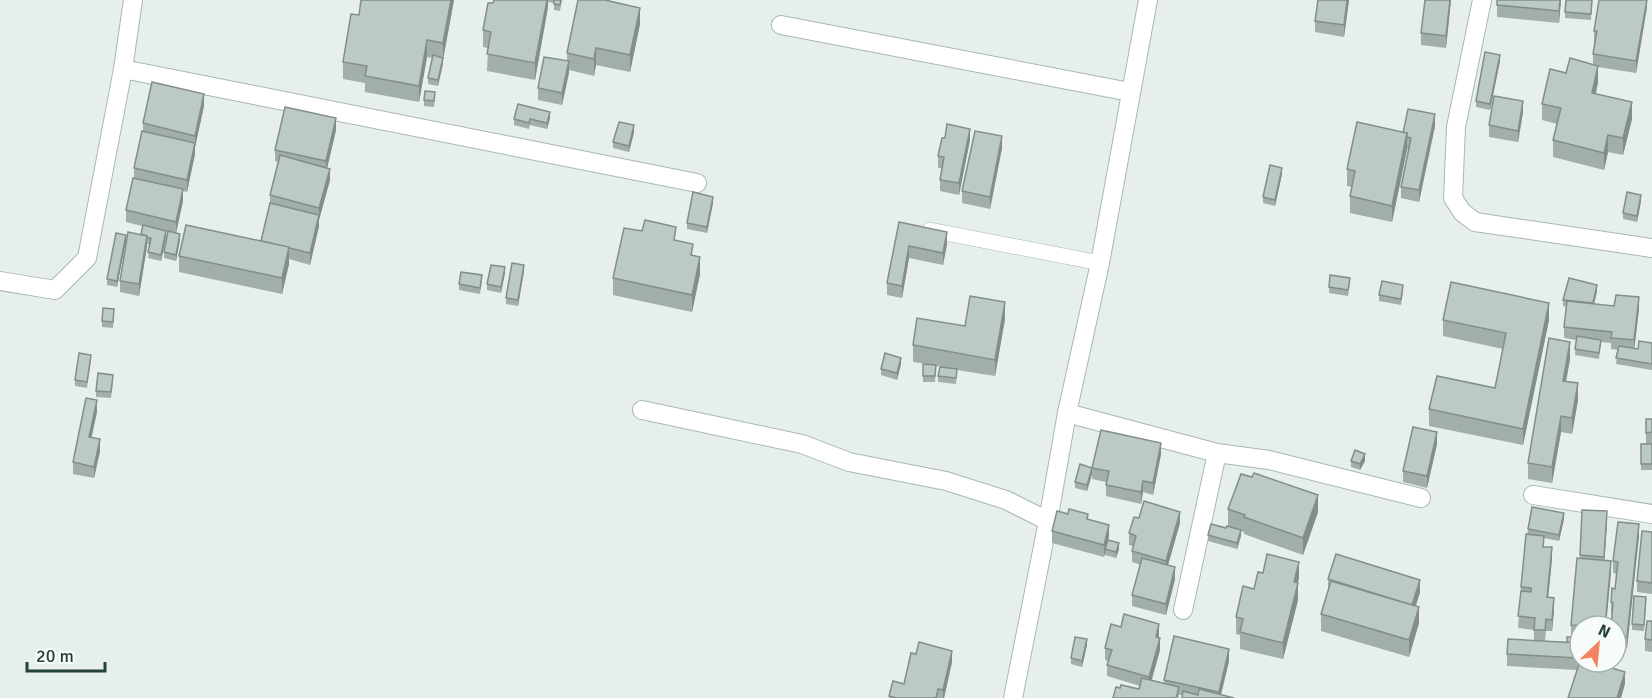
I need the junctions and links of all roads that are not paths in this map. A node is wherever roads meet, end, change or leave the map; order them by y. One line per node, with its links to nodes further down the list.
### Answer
1 (133, 0): 5 (street)
2 (1148, 0): 6 (street)
3 (1482, 0): 9 (street)
4 (781, 25): 6 (street)
5 (123, 69): 7 (street); 11 (street)
6 (1130, 92): 10 (street)
7 (697, 183)
8 (930, 230): 10 (lane)
9 (1652, 248)
10 (1100, 263): 13 (street)
11 (0, 281)
12 (642, 410): 18 (street)
13 (1067, 413): 14 (street); 18 (street)
14 (1217, 453): 16 (street); 19 (street)
15 (1533, 495): 17 (street)
16 (1421, 498)
17 (1652, 514)
18 (1048, 522): 20 (street)
19 (1183, 610)
20 (1012, 698)

